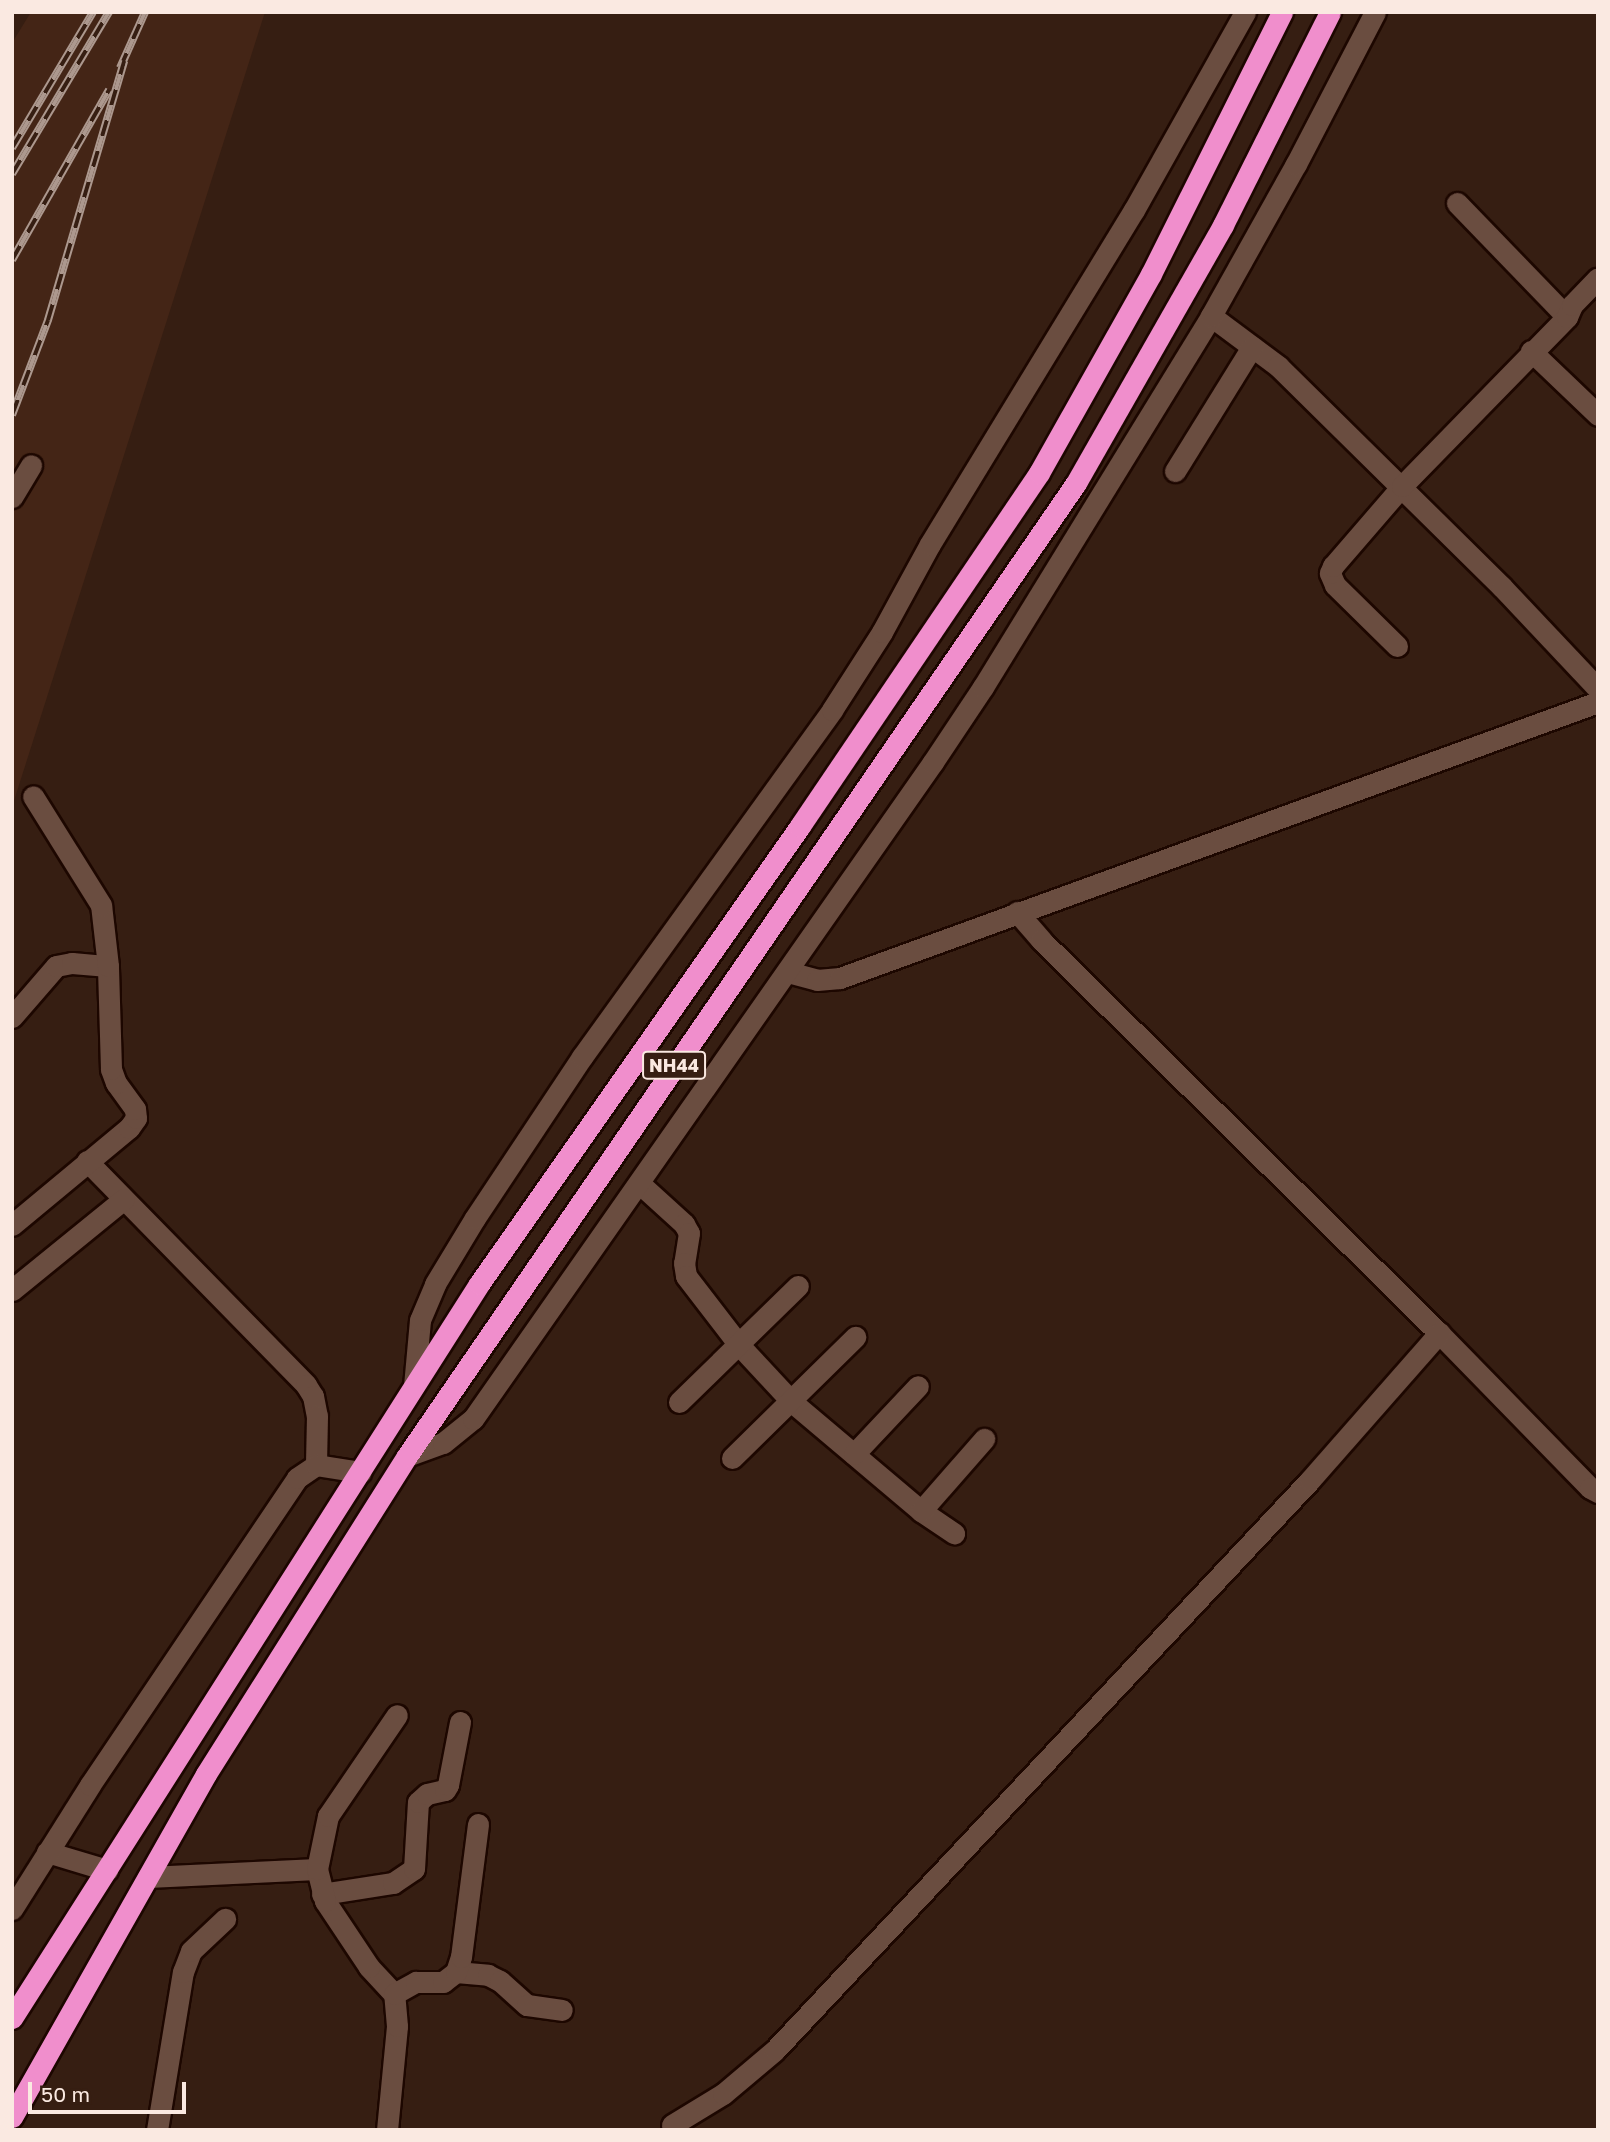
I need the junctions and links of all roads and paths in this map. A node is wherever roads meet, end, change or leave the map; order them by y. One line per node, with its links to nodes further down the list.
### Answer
1 (1245, 12): 34 (street)
2 (1282, 12): 34 (highway, NH44)
3 (1330, 12): 39 (highway, NH44)
4 (1375, 12): 7 (street)
5 (1457, 203): 8 (street)
6 (1598, 278): 8 (street)
7 (1211, 317): 9 (street); 22 (street)
8 (1567, 317): 10 (street)
9 (1252, 347): 13 (street); 14 (street)
10 (1531, 351): 11 (street); 14 (street)
11 (1598, 415)
12 (31, 465): 15 (street)
13 (1175, 471)
14 (1402, 486): 16 (street); 17 (street)
15 (12, 497)
16 (1397, 646)
17 (1598, 689)
18 (1598, 702): 20 (street)
19 (33, 796): 21 (street)
20 (1017, 912): 22 (street); 30 (street)
21 (108, 966): 23 (street); 24 (street)
22 (788, 972): 25 (street)
23 (12, 1017)
24 (87, 1161): 26 (street); 27 (street)
25 (639, 1183): 32 (street); 39 (street)
26 (124, 1199): 29 (street); 41 (street)
27 (12, 1225)
28 (798, 1286): 32 (street)
29 (12, 1290)
30 (1439, 1333): 43 (street); 61 (street)
31 (855, 1336): 36 (street)
32 (740, 1346): 35 (street); 36 (street)
33 (918, 1386): 38 (street)
34 (414, 1387): 42 (highway, NH44)
35 (680, 1402)
36 (792, 1402): 38 (street); 40 (street)
37 (984, 1439): 44 (street)
38 (854, 1454): 44 (street)
39 (407, 1456): 52 (highway, NH44)
40 (732, 1458)
41 (316, 1465): 42 (street); 49 (street)
42 (360, 1472): 51 (highway, NH44)
43 (1598, 1492)
44 (921, 1511): 45 (street)
45 (954, 1533)
46 (397, 1715): 50 (street)
47 (460, 1722): 53 (street)
48 (478, 1824): 56 (street)
49 (47, 1852): 51 (street); 54 (street)
50 (317, 1869): 52 (street); 53 (street)
51 (107, 1870): 59 (highway, NH44)
52 (148, 1877): 60 (highway, NH44)
53 (322, 1894): 57 (street)
54 (12, 1909)
55 (225, 1919): 62 (street)
56 (456, 1972): 57 (street); 58 (street)
57 (394, 1994): 63 (street)
58 (562, 2010)
59 (12, 2018)
60 (12, 2117)
61 (672, 2125)
62 (157, 2130)
63 (387, 2130)

